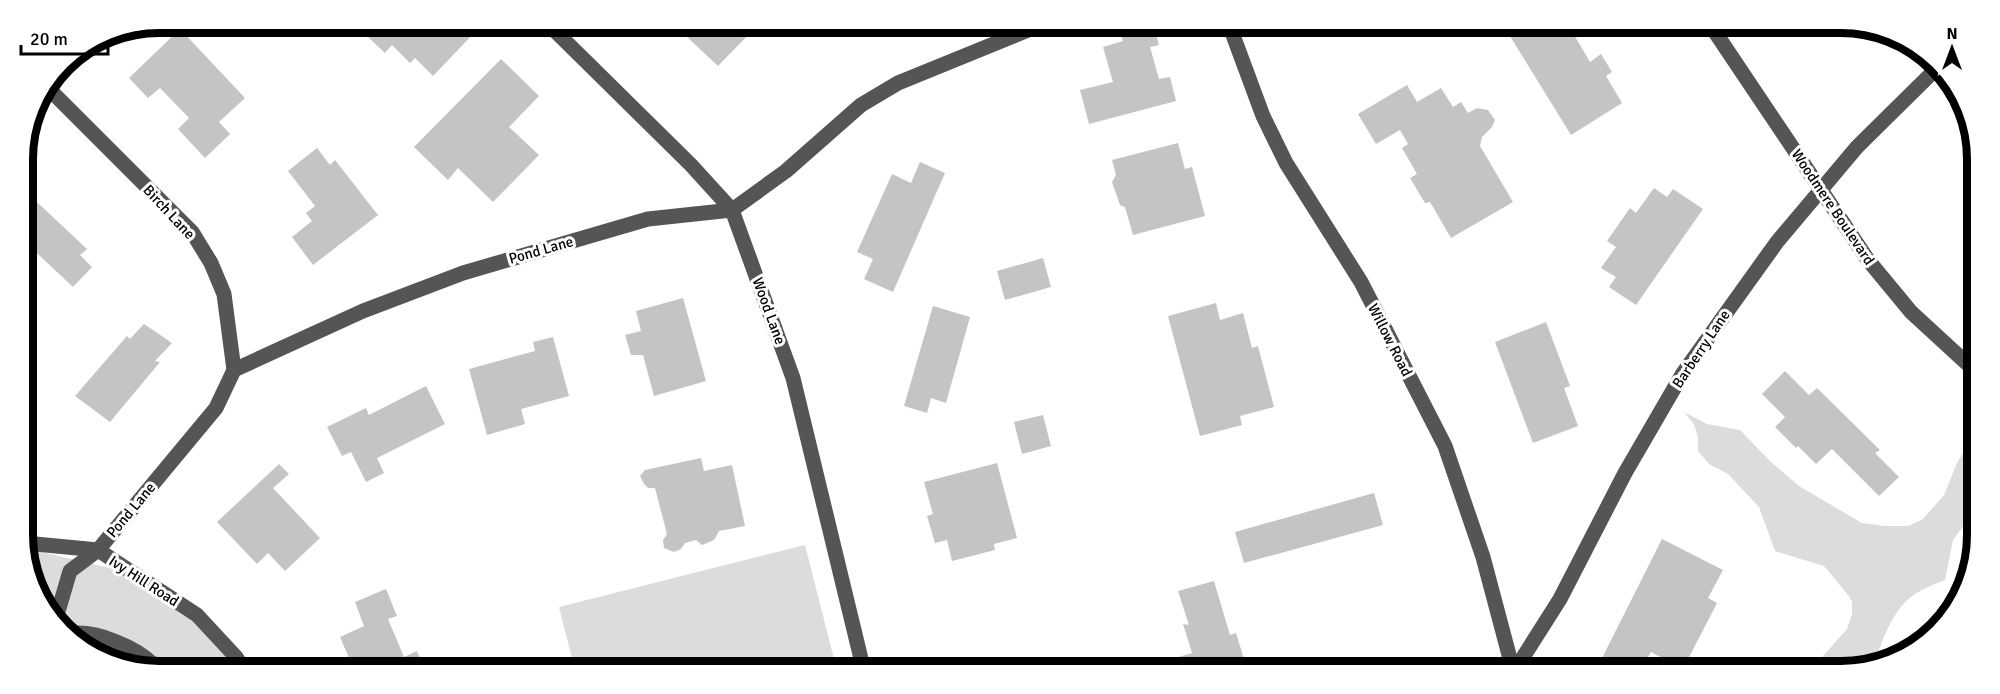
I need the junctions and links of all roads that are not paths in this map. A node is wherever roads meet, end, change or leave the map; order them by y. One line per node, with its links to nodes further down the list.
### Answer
1 (557, 33): 8 (street, Wood Lane)
2 (1021, 33): 8 (street, Pond Lane)
3 (1232, 33): 18 (street, Willow Road)
4 (1716, 33): 7 (street, Woodmere Boulevard)
5 (1928, 78): 7 (street, Barberry Lane)
6 (52, 92): 10 (street, Birch Lane)
7 (1821, 191): 9 (street, Woodmere Boulevard); 19 (street, Barberry Lane)
8 (732, 210): 10 (street, Pond Lane); 17 (street, Wood Lane)
9 (1967, 363)
10 (234, 370): 12 (street, Pond Lane)
11 (33, 544): 12 (street, Ivy Hill Road)
12 (98, 550): 13 (street, Pond Lane); 16 (street, Ivy Hill Road)
13 (58, 611)
14 (79, 632): 15 (street)
15 (150, 660)
16 (238, 661)
17 (862, 661)
18 (1512, 661)
19 (1520, 661)

